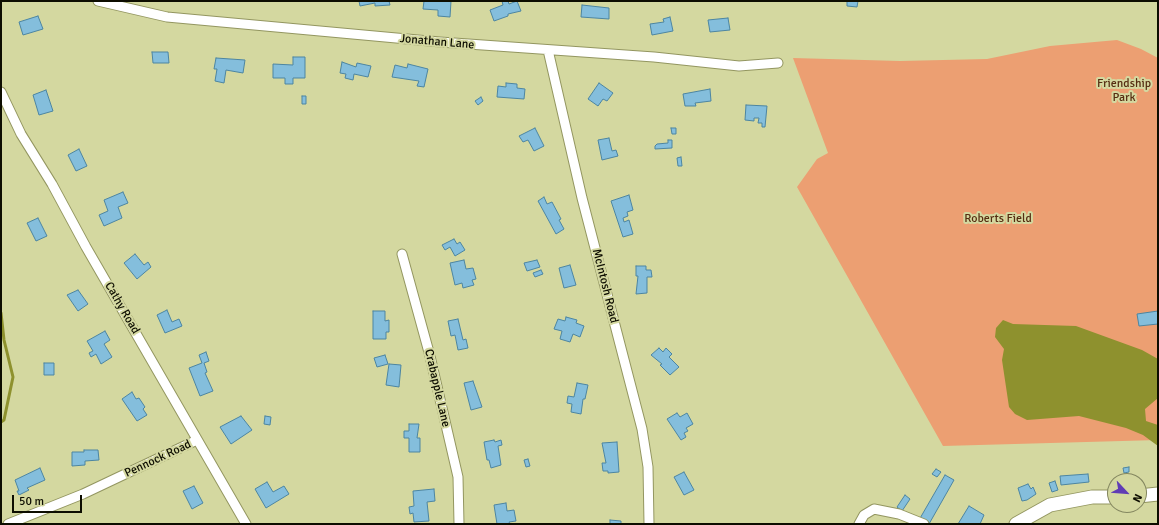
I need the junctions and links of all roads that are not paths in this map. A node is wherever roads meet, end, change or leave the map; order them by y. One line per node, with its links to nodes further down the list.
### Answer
1 (98, 1): 2 (street, Jonathan Lane)
2 (548, 50): 3 (street, Jonathan Lane); 13 (street, McIntosh Road)
3 (778, 63)
4 (1, 92): 6 (street, Cathy Road)
5 (402, 254): 12 (street, Crabapple Lane)
6 (197, 440): 10 (street, Pennock Road); 11 (street, Cathy Road)
7 (1158, 494): 8 (main road)
8 (1147, 495)
9 (1107, 497): 16 (main road)
10 (8, 524)
11 (246, 524)
12 (459, 524)
13 (649, 524)
14 (859, 524): 15 (street)
15 (924, 524)
16 (1016, 524)

